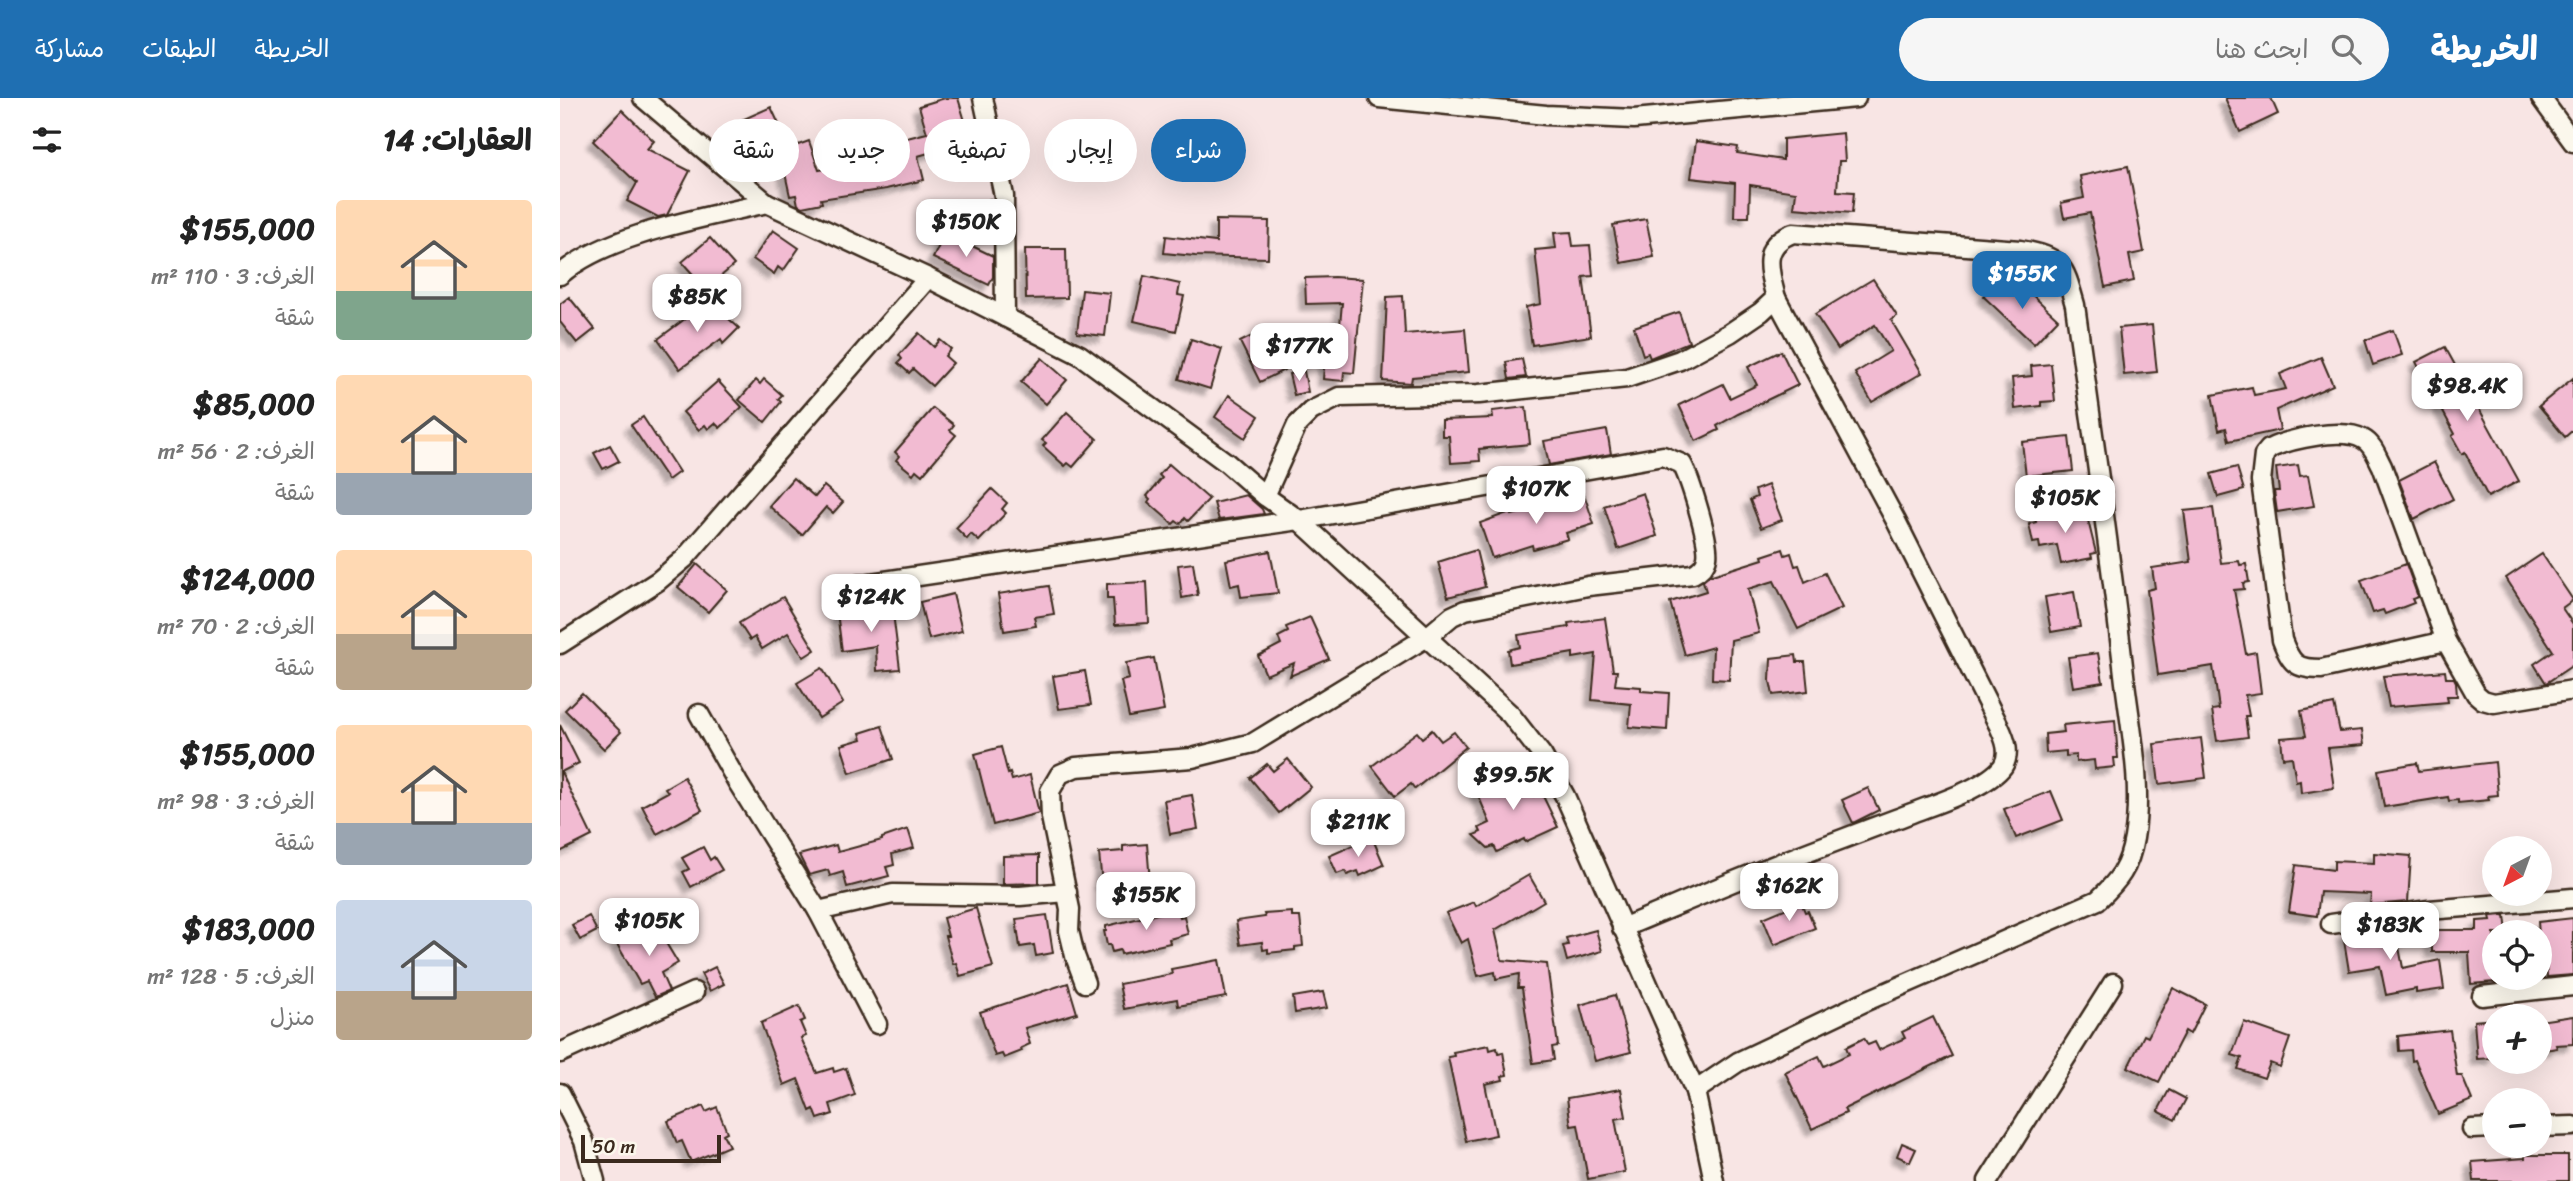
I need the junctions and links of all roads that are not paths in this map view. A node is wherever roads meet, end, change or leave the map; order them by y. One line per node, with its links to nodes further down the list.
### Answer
1 (643, 98): 9 (street)
2 (983, 98): 13 (street)
3 (1379, 98): 7 (street)
4 (1711, 98): 7 (street)
5 (1856, 98): 7 (street)
6 (2541, 98): 8 (street)
7 (1725, 111)
8 (2573, 142)
9 (767, 202): 10 (street); 11 (street)
10 (560, 275)
11 (928, 278): 13 (street); 19 (street)
12 (1776, 298): 14 (street); 26 (street); 34 (street)
13 (1005, 317): 14 (street)
14 (1265, 496): 15 (street)
15 (1299, 520): 16 (street); 17 (street); 17 (street)
16 (837, 588)
17 (1427, 637): 22 (street); 26 (street)
18 (2446, 641): 18 (street); 20 (street)
19 (560, 644)
20 (2573, 690)
21 (698, 714): 24 (street)
22 (1066, 892): 24 (street); 27 (street)
23 (2573, 898): 25 (street)
24 (818, 911): 32 (street)
25 (2331, 924)
26 (1622, 928): 34 (street)
27 (1085, 983)
28 (2113, 983): 42 (street)
29 (2573, 986): 31 (street)
30 (694, 992): 33 (street)
31 (2482, 996)
32 (877, 1024)
33 (560, 1054)
34 (1695, 1091): 41 (street)
35 (560, 1093): 40 (street)
36 (2573, 1126): 37 (street)
37 (2552, 1127)
38 (2472, 1129): 39 (street)
39 (2482, 1129)
40 (595, 1181)
41 (1714, 1181)
42 (1989, 1181)

